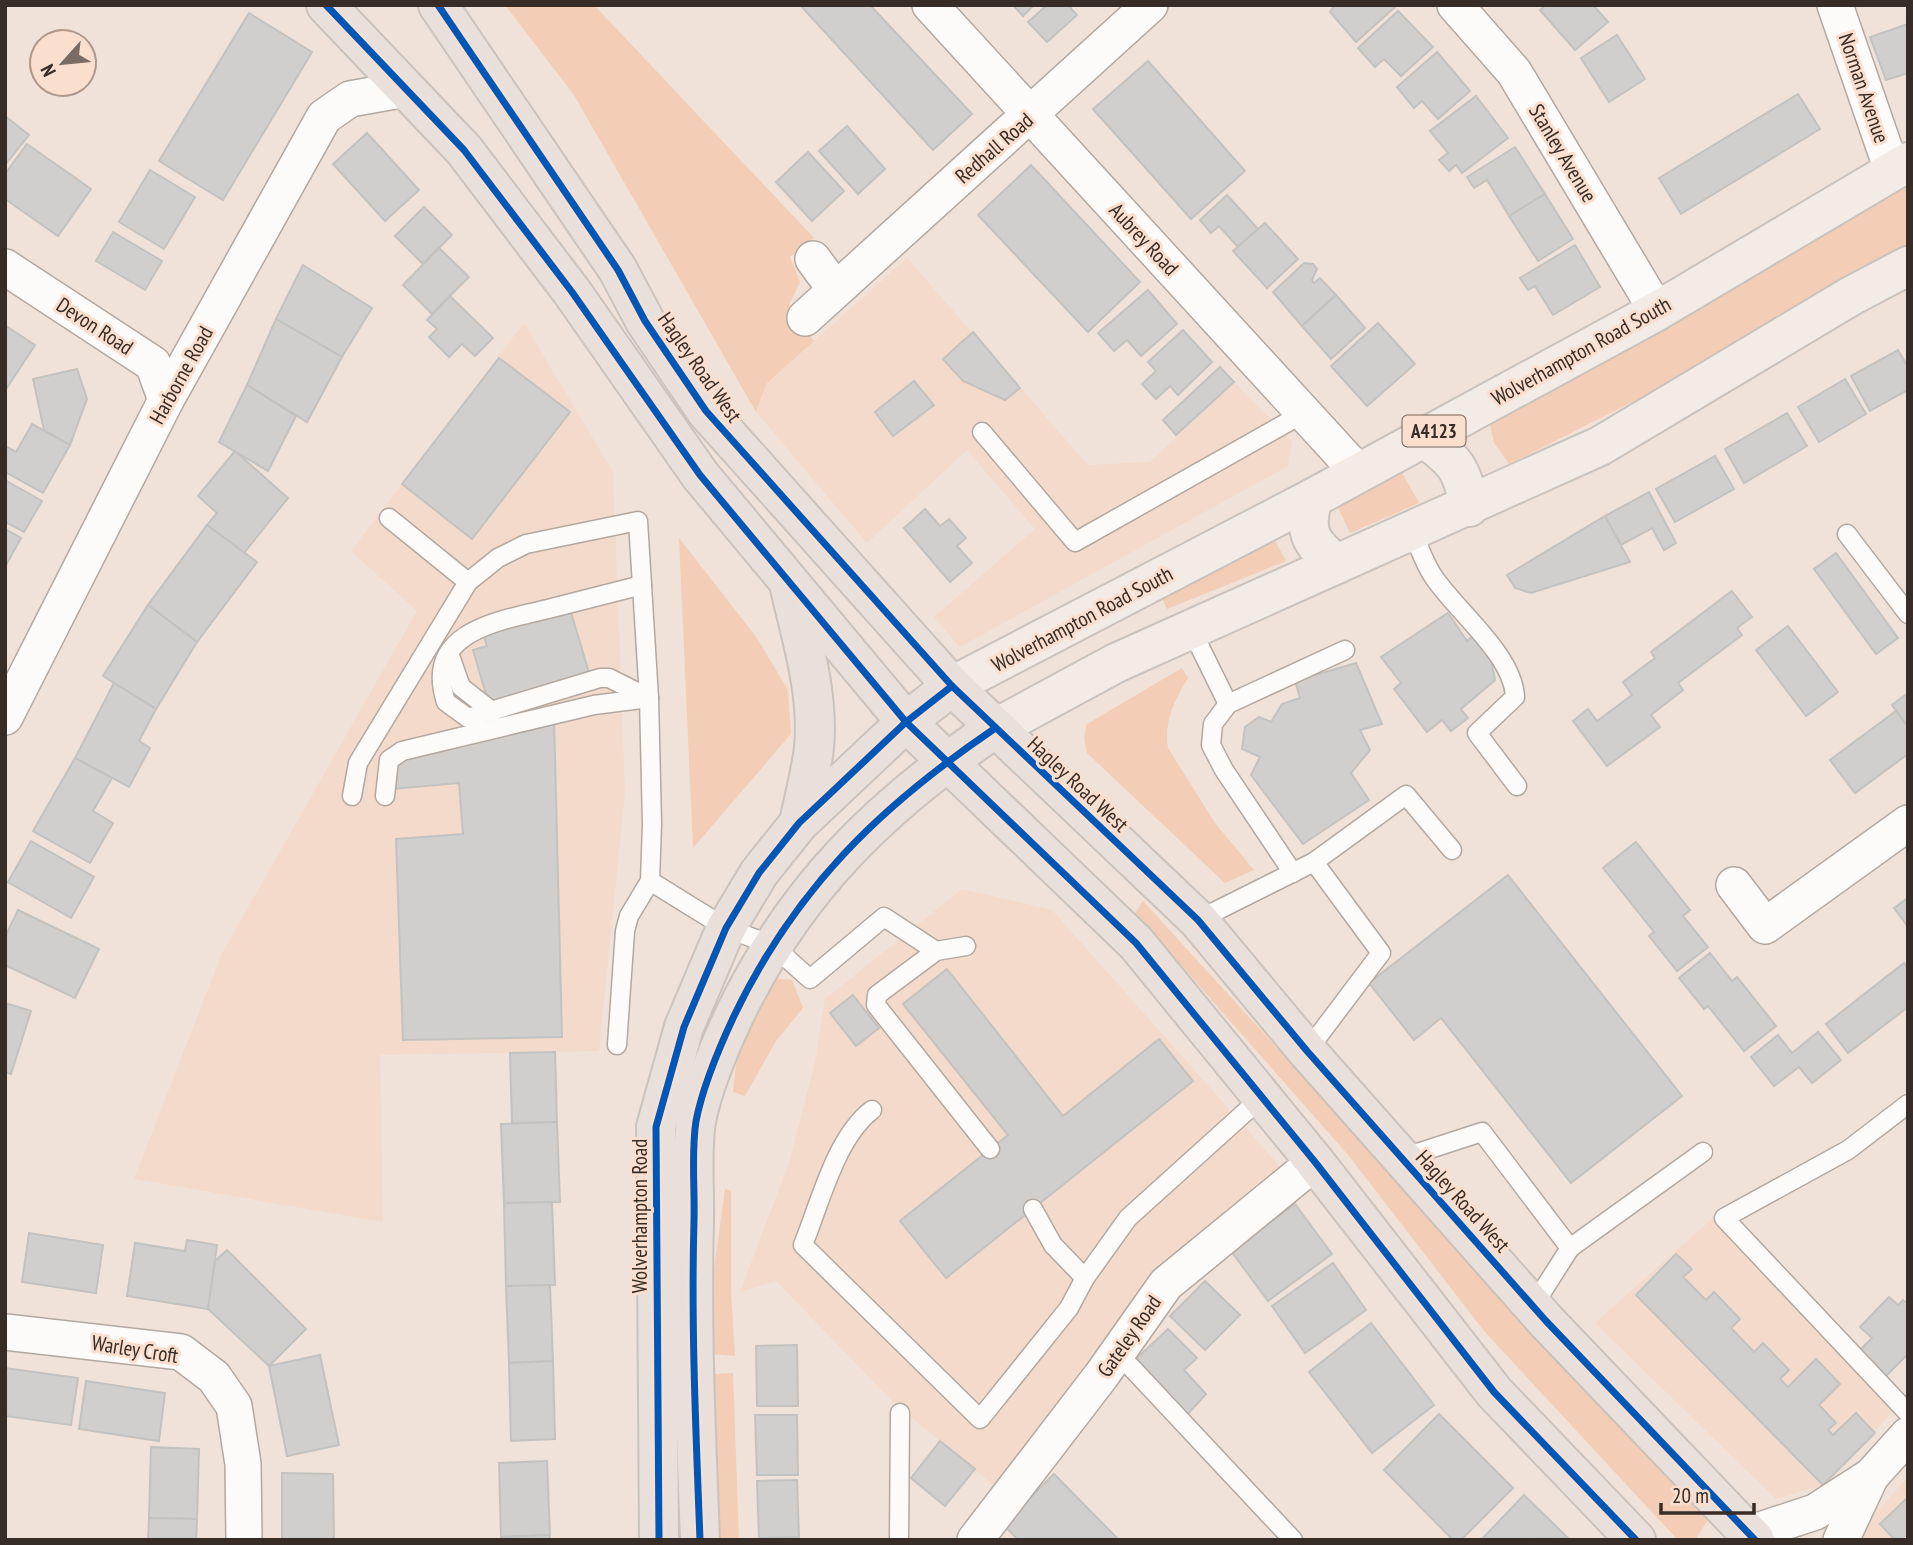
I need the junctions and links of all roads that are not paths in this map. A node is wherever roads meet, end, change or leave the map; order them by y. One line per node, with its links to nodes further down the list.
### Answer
1 (327, 5): 7 (highway)
2 (438, 5): 33 (highway, Hagley Road West)
3 (930, 5): 8 (street, Aubrey Road)
4 (1150, 5): 8 (street, Redhall Road)
5 (1455, 5): 14 (street, Stanley Avenue)
6 (1835, 5): 9 (street, Norman Avenue)
7 (406, 89): 16 (street, Harborne Road); 27 (highway)
8 (1031, 116): 13 (street, Redhall Road); 17 (street, Aubrey Road)
9 (1900, 166): 14 (main road, Wolverhampton Road South / A4123)
10 (813, 259): 13 (street)
11 (1908, 266): 22 (main road)
12 (5, 267): 16 (street, Devon Road)
13 (835, 289): 15 (street, Redhall Road)
14 (1657, 311): 19 (main road, Wolverhampton Road South / A4123)
15 (805, 318)
16 (166, 400): 36 (street, Harborne Road)
17 (1304, 413): 18 (lane); 20 (street, Aubrey Road)
18 (982, 432)
19 (1423, 437): 20 (main road, Wolverhampton Road South / A4123); 22 (main road)
20 (1358, 472): 21 (main road, Wolverhampton Road South / A4123)
21 (1313, 498): 26 (main road); 33 (main road, Wolverhampton Road South / A4123)
22 (1469, 507): 24 (main road)
23 (389, 518): 28 (lane)
24 (1412, 531): 26 (main road); 40 (lane)
25 (1847, 534): 30 (lane)
26 (1337, 564): 31 (main road)
27 (788, 580): 37 (highway); 43 (highway)
28 (468, 582): 29 (lane); 41 (lane)
29 (642, 585): 34 (lane); 34 (lane)
30 (1908, 614)
31 (1191, 629): 35 (lane); 38 (main road)
32 (1345, 650): 35 (lane)
33 (952, 686): 37 (highway, Wolverhampton Road); 38 (highway, Hagley Road West)
34 (649, 698): 42 (lane); 48 (lane)
35 (1228, 704): 47 (lane)
36 (5, 716)
37 (906, 722): 39 (highway); 43 (highway, Wolverhampton Road)
38 (994, 729): 39 (highway); 50 (highway, Hagley Road West)
39 (945, 762): 52 (highway); 57 (highway)
40 (1517, 786)
41 (352, 796)
42 (384, 796)
43 (799, 823): 51 (highway, Wolverhampton Road)
44 (1908, 823): 49 (street)
45 (1452, 850): 46 (lane)
46 (1314, 862): 47 (lane); 56 (lane)
47 (1293, 873): 50 (lane)
48 (650, 881): 51 (lane); 55 (lane)
49 (1734, 885)
50 (1198, 920): 56 (highway, Hagley Road West)
51 (726, 928): 52 (lane); 77 (highway, Wolverhampton Road)
52 (772, 945): 54 (lane); 78 (highway)
53 (965, 946): 54 (lane)
54 (936, 951): 60 (lane)
55 (617, 1045)
56 (1307, 1051): 62 (highway, Hagley Road West)
57 (1262, 1097): 63 (highway); 66 (lane)
58 (1908, 1104): 71 (lane)
59 (872, 1110): 66 (lane)
60 (990, 1149)
61 (1703, 1152): 65 (lane)
62 (1402, 1158): 65 (lane); 67 (highway, Hagley Road West)
63 (1315, 1162): 69 (street, Gateley Road); 81 (highway)
64 (1033, 1209): 66 (lane)
65 (1570, 1248): 67 (lane)
66 (1084, 1278)
67 (1534, 1306): 75 (highway, Hagley Road West)
68 (5, 1332): 76 (street, Warley Croft)
69 (1116, 1356): 74 (street, Gateley Road); 80 (lane)
70 (900, 1413): 79 (lane)
71 (1908, 1413)
72 (1908, 1435): 73 (street)
73 (1871, 1476): 75 (street); 82 (street)
74 (978, 1538)
75 (1743, 1538)
76 (244, 1540)
77 (659, 1540)
78 (700, 1540)
79 (899, 1540)
80 (1293, 1540)
81 (1636, 1540)
82 (1840, 1540)

